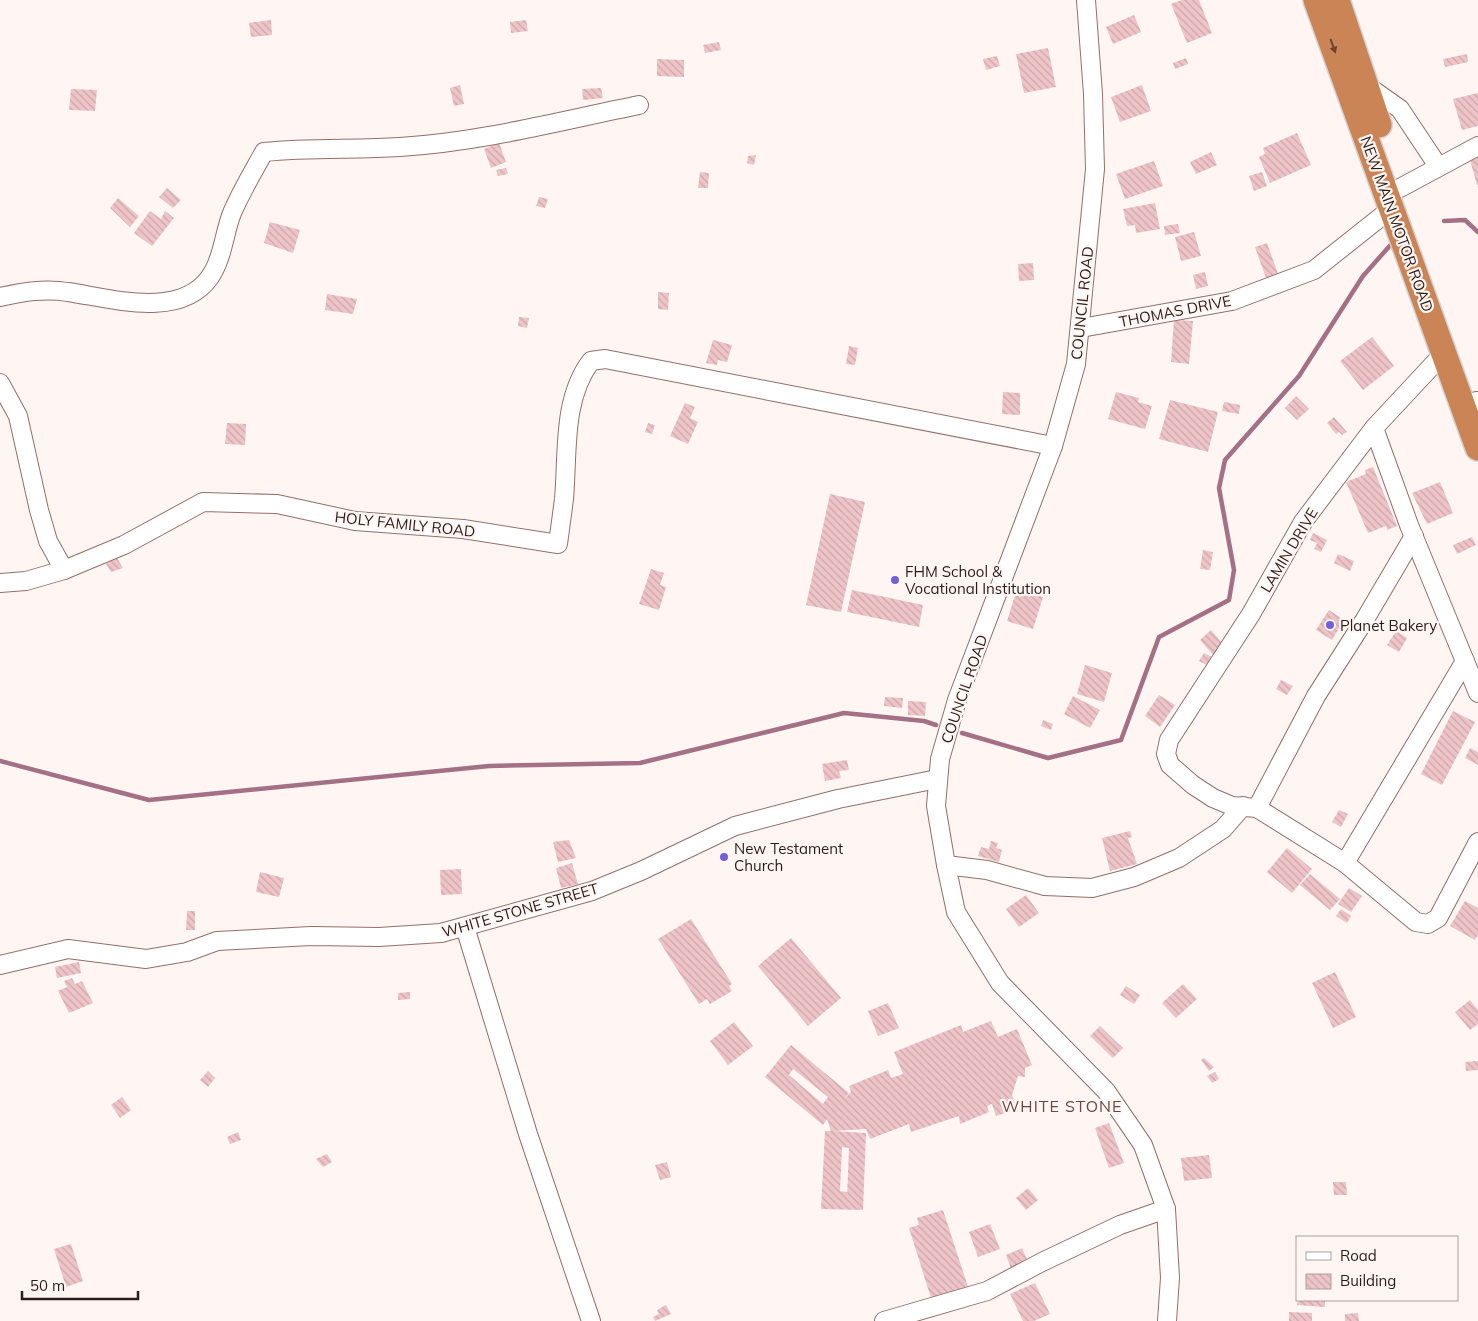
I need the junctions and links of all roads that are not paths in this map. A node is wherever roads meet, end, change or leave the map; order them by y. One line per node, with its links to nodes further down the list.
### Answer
1 (1086, 0): 10 (street, COUNCIL ROAD)
2 (1316, 0): 8 (highway, NEW MAIN MOTOR ROAD, one-way to 8)
3 (1337, 0): 4 (highway, NEW MAIN MOTOR ROAD)
4 (1366, 85): 7 (street); 8 (highway, NEW MAIN MOTOR ROAD)
5 (639, 105): 9 (street)
6 (1478, 146): 7 (street, THOMAS DRIVE)
7 (1438, 166): 8 (street, THOMAS DRIVE)
8 (1396, 198): 10 (street, THOMAS DRIVE); 11 (highway, NEW MAIN MOTOR ROAD); 13 (highway, NEW MAIN MOTOR ROAD)
9 (0, 297)
10 (1081, 328): 15 (street, COUNCIL ROAD)
11 (1443, 354): 14 (street, LAMIN DRIVE); 16 (highway, NEW MAIN MOTOR ROAD)
12 (0, 383): 18 (street)
13 (1477, 403)
14 (1374, 428): 17 (street); 23 (street, LAMIN DRIVE)
15 (1052, 446): 18 (street, HOLY FAMILY ROAD); 22 (street, COUNCIL ROAD)
16 (1478, 448)
17 (1414, 536): 20 (street); 23 (street)
18 (64, 570): 19 (street, HOLY FAMILY ROAD)
19 (0, 583)
20 (1465, 661): 21 (street); 25 (street)
21 (1478, 693)
22 (937, 779): 26 (street, COUNCIL ROAD); 27 (street, WHITE STONE STREET)
23 (1250, 807): 25 (street); 26 (street)
24 (1478, 842): 25 (street)
25 (1345, 863)
26 (946, 865): 29 (street, COUNCIL ROAD)
27 (465, 927): 28 (street, WHITE STONE STREET); 30 (street)
28 (0, 965)
29 (1166, 1209): 31 (street); 32 (street, COUNCIL ROAD)
30 (590, 1321)
31 (884, 1321)
32 (1167, 1321)

